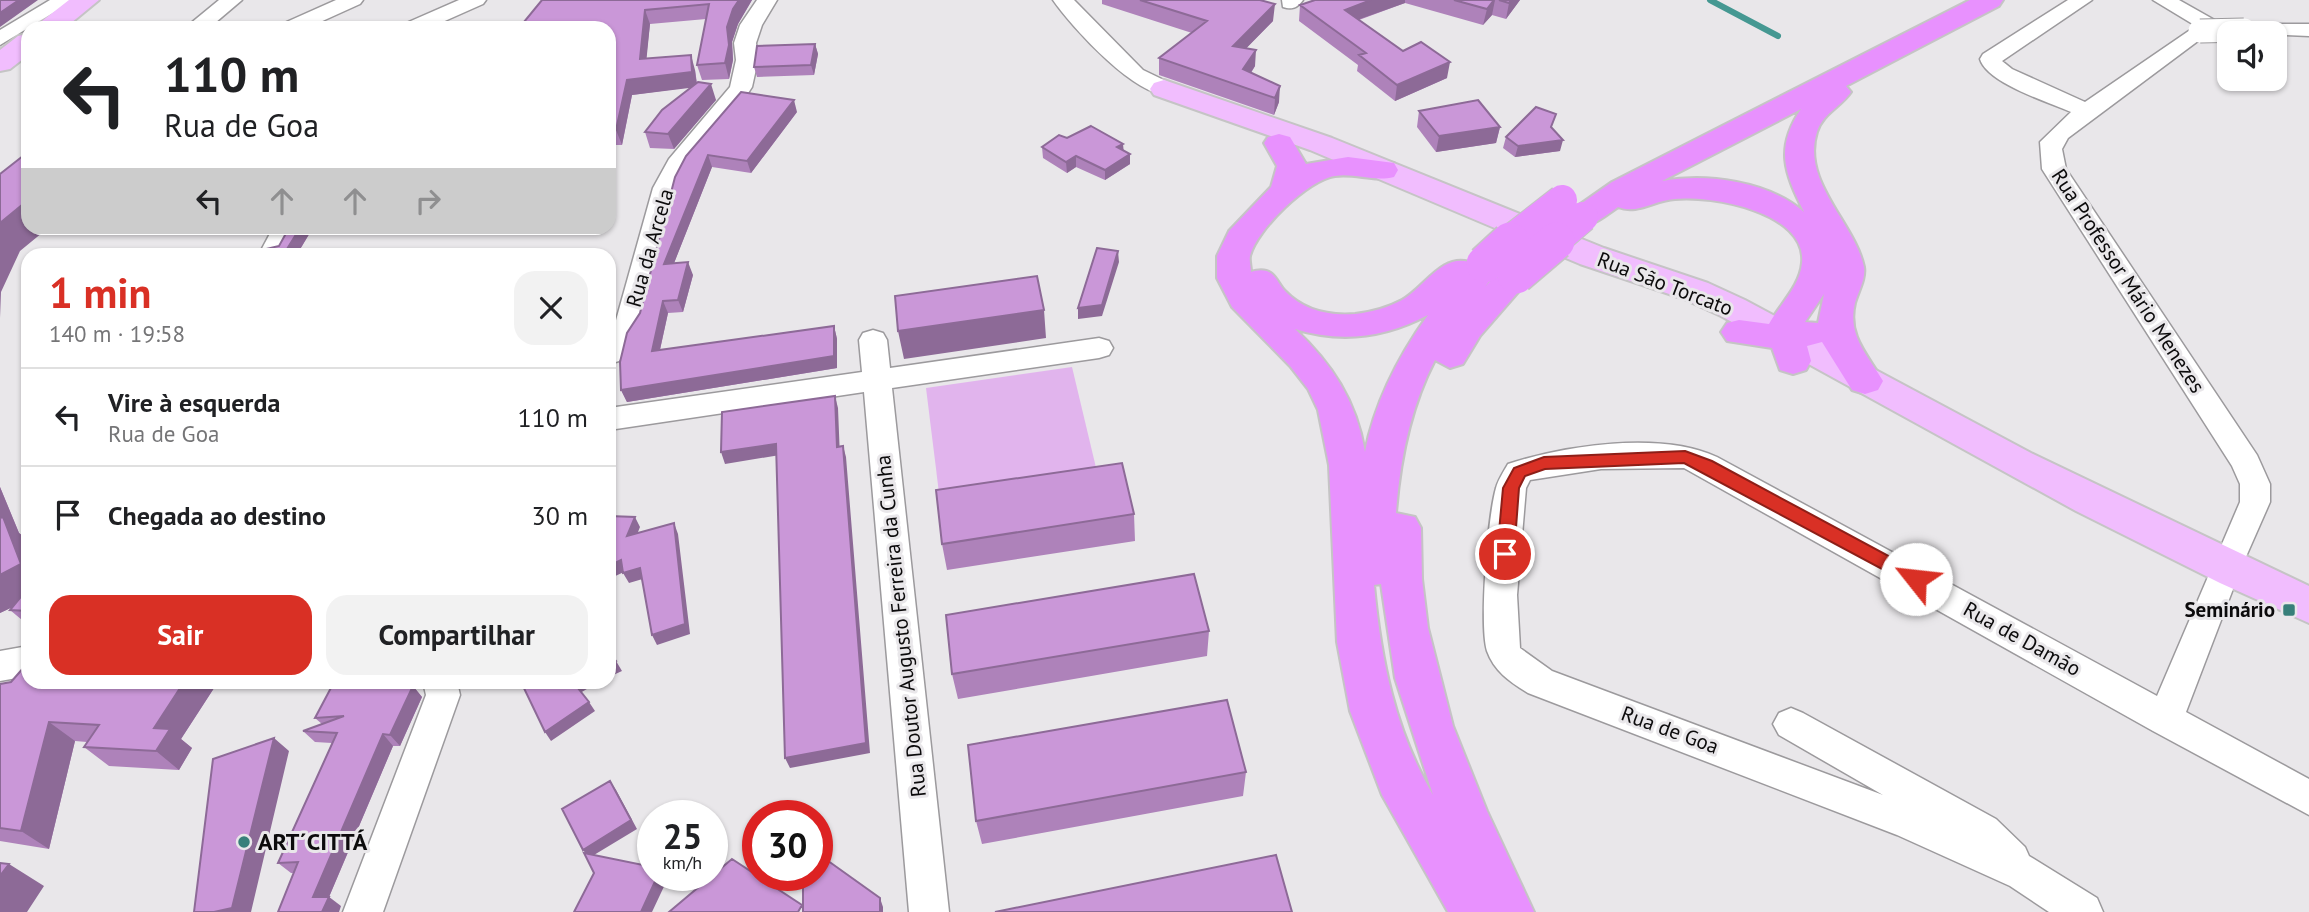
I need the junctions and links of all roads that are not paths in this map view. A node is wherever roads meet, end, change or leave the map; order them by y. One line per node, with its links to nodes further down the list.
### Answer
1 (64, 0): 12 (street)
2 (86, 0): 13 (main road)
3 (232, 0): 14 (street)
4 (353, 0): 15 (street)
5 (476, 0): 16 (street)
6 (767, 0): 37 (street, Rua da Arcela)
7 (1063, 0): 25 (street, Rua São Torcato)
8 (1959, 0): 31 (highway)
9 (1990, 0): 24 (highway)
10 (2082, 0): 26 (street)
11 (2163, 0): 17 (street)
12 (44, 21)
13 (54, 21)
14 (206, 21)
15 (305, 21)
16 (427, 21)
17 (2217, 24)
18 (2217, 31): 26 (street, Rua Professor Mário Menezes, bridge)
19 (2287, 38): 20 (street, Rua Professor Mário Menezes)
20 (2306, 40): 21 (street)
21 (2287, 42)
22 (21, 44): 23 (main road)
23 (0, 63)
24 (1846, 75): 31 (highway); 33 (highway)
25 (1164, 89): 27 (main road, Rua São Torcato); 28 (main road, Rua São Torcato)
26 (2087, 111): 44 (street, Rua Professor Mário Menezes)
27 (1279, 143): 28 (main road, Rua São Torcato); 30 (highway)
28 (1327, 154): 29 (main road, Rua São Torcato); 30 (highway)
29 (1385, 179): 30 (highway); 34 (main road, Rua São Torcato)
30 (1299, 193): 32 (highway); 53 (highway)
31 (1573, 209): 32 (highway, bridge); 35 (highway)
32 (1501, 270): 53 (highway); 56 (highway)
33 (1836, 312): 35 (highway); 40 (highway)
34 (1736, 320): 35 (main road, Rua São Torcato); 35 (highway)
35 (1792, 335): 40 (main road, Rua São Torcato); 43 (main road, Rua São Torcato)
36 (873, 340): 39 (street, Rua Doutor Augusto Ferreira da Cunha)
37 (616, 343)
38 (1099, 348): 39 (street)
39 (877, 380): 41 (street); 55 (street, Rua Doutor Augusto Ferreira da Cunha)
40 (1865, 382): 43 (main road, Rua São Torcato)
41 (616, 418)
42 (1532, 466): 49 (street, Rua de Damão); 52 (street, Rua de Goa)
43 (2144, 527): 44 (main road, Rua São Torcato)
44 (2225, 568): 45 (main road, Rua São Torcato); 49 (street)
45 (2309, 605)
46 (21, 662): 47 (street)
47 (0, 666)
48 (442, 689): 54 (street)
49 (2165, 720): 51 (street, Rua de Damão)
50 (1791, 724): 52 (street, Rua de Goa)
51 (2309, 798)
52 (2024, 873): 57 (street, Rua de Goa)
53 (1465, 894)
54 (363, 912)
55 (929, 912)
56 (1509, 912)
57 (2083, 912)

